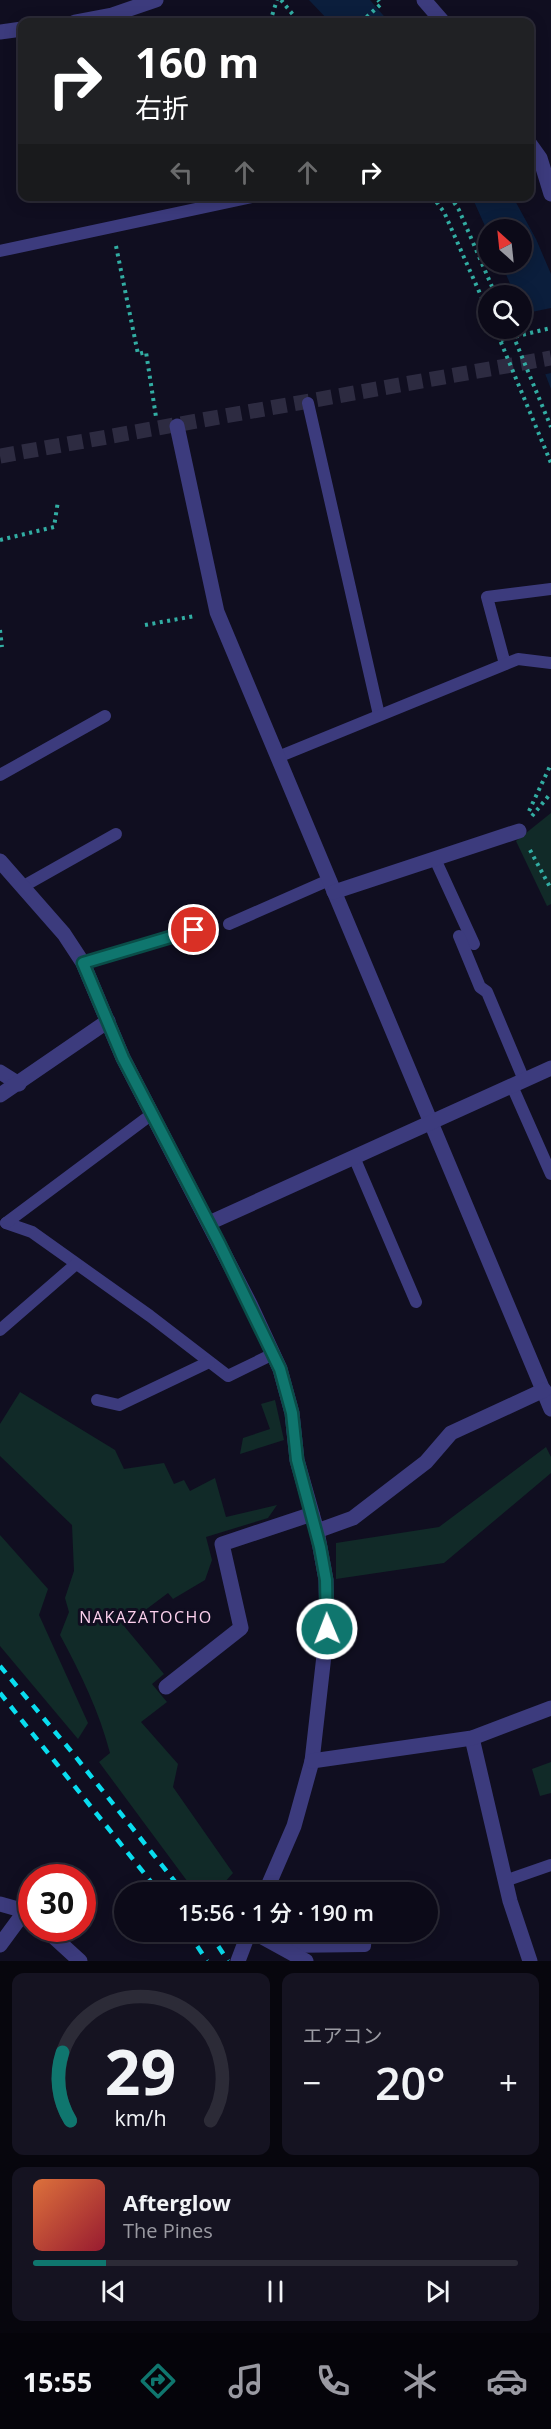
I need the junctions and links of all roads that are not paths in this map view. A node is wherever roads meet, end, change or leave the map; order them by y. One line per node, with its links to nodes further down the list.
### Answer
1 (156, 0): 3 (street)
2 (424, 0): 4 (street)
3 (96, 18)
4 (440, 18)
5 (18, 30): 6 (street)
6 (0, 32)
7 (534, 150): 8 (street)
8 (551, 194)
9 (234, 201): 10 (lane)
10 (0, 251)
11 (308, 403): 16 (lane)
12 (177, 426): 18 (street)
13 (551, 589): 14 (lane)
14 (505, 663): 15 (lane); 16 (lane)
15 (551, 663)
16 (380, 715): 18 (lane)
17 (105, 716): 19 (lane)
18 (278, 757): 24 (street)
19 (0, 775)
20 (519, 831): 22 (street)
21 (116, 834): 25 (lane)
22 (435, 859): 24 (street); 29 (lane)
23 (0, 861): 25 (street)
24 (332, 886): 26 (lane); 38 (street)
25 (22, 887): 30 (street)
26 (229, 924)
27 (194, 930): 30 (lane)
28 (459, 936): 34 (lane)
29 (474, 944)
30 (83, 963): 31 (street)
31 (108, 1021): 35 (street); 37 (street)
32 (551, 1068): 34 (street)
33 (0, 1072): 35 (street)
34 (518, 1083): 38 (street); 40 (lane)
35 (19, 1084): 36 (street)
36 (0, 1095)
37 (152, 1114): 41 (street); 42 (lane)
38 (431, 1122): 39 (street); 47 (street)
39 (354, 1157): 41 (street); 43 (lane)
40 (551, 1174)
41 (209, 1223): 45 (street)
42 (76, 1264): 44 (lane); 46 (lane)
43 (416, 1302)
44 (0, 1330)
45 (273, 1354): 46 (lane); 50 (street)
46 (209, 1362): 48 (lane)
47 (544, 1390): 49 (street); 51 (street)
48 (97, 1400)
49 (551, 1408)
50 (312, 1514): 51 (street); 52 (street)
51 (317, 1531): 55 (street)
52 (166, 1687)
53 (551, 1708): 54 (street)
54 (472, 1738): 55 (street); 57 (street)
55 (312, 1761): 58 (street)
56 (551, 1865): 57 (lane)
57 (505, 1881): 71 (street)
58 (270, 1882)
59 (0, 1904): 60 (street)
60 (18, 1910)
61 (18, 1925): 66 (street)
62 (59, 1942): 68 (street)
63 (247, 1942): 69 (street)
64 (272, 1942): 67 (street)
65 (365, 1942): 67 (lane)
66 (0, 1945)
67 (282, 1947): 70 (street)
68 (80, 1961)
69 (238, 1961)
70 (306, 1961)
71 (530, 1961)

